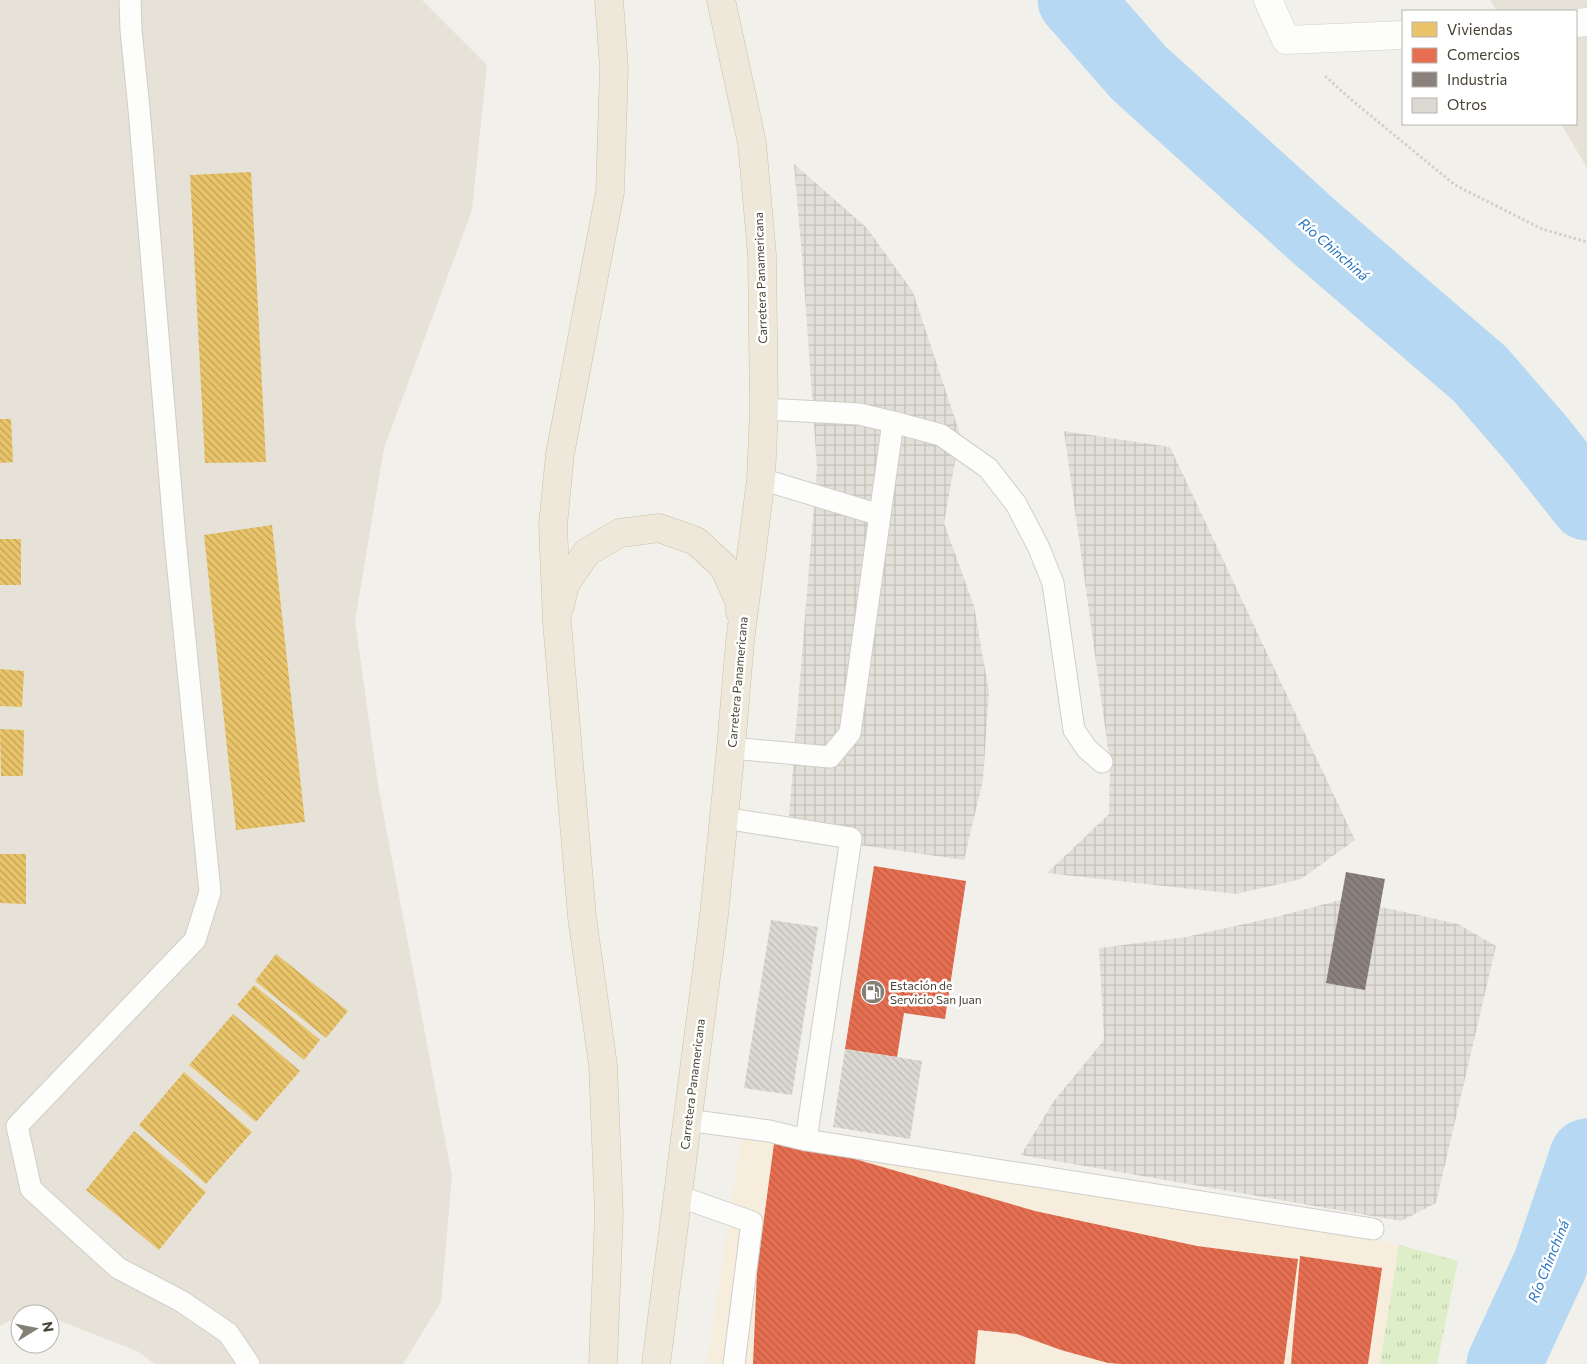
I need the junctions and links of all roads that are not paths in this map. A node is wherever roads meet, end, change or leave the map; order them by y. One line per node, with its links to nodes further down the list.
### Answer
1 (130, 0): 19 (lane)
2 (608, 0): 10 (highway)
3 (721, 0): 6 (highway, Carretera Panamericana)
4 (1268, 0): 5 (street)
5 (1402, 35)
6 (764, 409): 7 (lane); 8 (highway, Carretera Panamericana)
7 (893, 422): 9 (lane); 13 (lane)
8 (761, 479): 9 (lane); 11 (highway, Carretera Panamericana)
9 (880, 515): 12 (lane)
10 (557, 622): 11 (highway); 20 (highway)
11 (740, 641): 12 (highway, Carretera Panamericana)
12 (732, 748): 14 (highway, Carretera Panamericana)
13 (1102, 762)
14 (724, 818): 15 (highway, Carretera Panamericana); 16 (lane)
15 (688, 1120): 16 (lane); 17 (highway, Carretera Panamericana)
16 (806, 1140): 18 (lane)
17 (678, 1196): 21 (highway, Carretera Panamericana); 22 (lane)
18 (1373, 1229)
19 (249, 1364)
20 (603, 1364)
21 (656, 1364)
22 (734, 1364)

